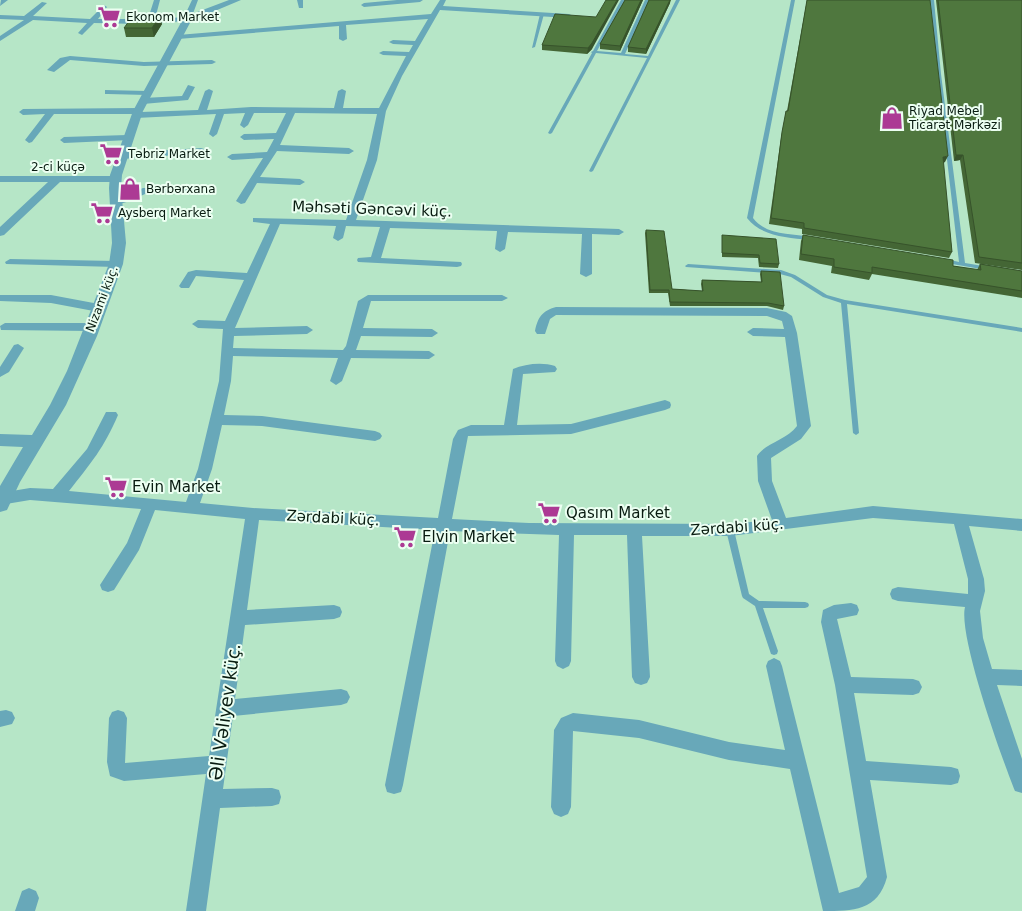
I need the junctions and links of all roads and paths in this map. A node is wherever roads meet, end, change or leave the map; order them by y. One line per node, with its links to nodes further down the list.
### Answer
1 (5, 0): 13 (street)
2 (157, 0): 24 (street)
3 (195, 0): 22 (street, Nizami küç.)
4 (238, 0): 22 (street)
5 (420, 0): 15 (street)
6 (623, 0): 35 (lane)
7 (647, 0): 38 (lane)
8 (793, 0): 89 (lane)
9 (932, 0): 97 (lane)
10 (670, 1): 11 (lane)
11 (678, 1): 39 (lane)
12 (44, 2): 21 (street)
13 (0, 4)
14 (441, 4): 17 (street); 18 (street)
15 (364, 5)
16 (104, 7): 23 (street)
17 (542, 14): 19 (street); 34 (lane)
18 (433, 16): 25 (street); 33 (street)
19 (569, 16)
20 (0, 17): 21 (street)
21 (30, 17): 23 (street); 29 (street)
22 (190, 17): 24 (street); 28 (street, Nizami küç.)
23 (95, 20): 24 (street); 27 (street)
24 (151, 21)
25 (342, 23): 26 (street); 30 (street)
26 (254, 31): 28 (street); 31 (street)
27 (82, 34)
28 (184, 36): 41 (street, Nizami küç.)
29 (0, 39)
30 (343, 39)
31 (255, 42)
32 (393, 42): 33 (street)
33 (417, 43): 37 (street)
34 (532, 47)
35 (593, 52): 38 (lane); 59 (lane)
36 (383, 53): 37 (street)
37 (411, 54): 54 (street)
38 (622, 55): 39 (lane)
39 (649, 57): 71 (lane)
40 (212, 62): 41 (street)
41 (164, 64): 42 (street); 48 (street, Nizami küç.)
42 (51, 70)
43 (191, 87): 48 (street)
44 (209, 91): 57 (street)
45 (342, 91): 52 (street)
46 (108, 92): 48 (street)
47 (270, 98): 50 (street)
48 (141, 105): 56 (street); 57 (street); 63 (street, Nizami küç.)
49 (250, 110): 50 (street); 53 (street); 58 (street)
50 (265, 110): 51 (street)
51 (292, 110): 52 (street); 61 (street)
52 (338, 110): 54 (street)
53 (221, 111): 57 (street); 60 (street)
54 (382, 111): 82 (street)
55 (23, 112): 56 (street)
56 (51, 112): 64 (street)
57 (202, 112)
58 (244, 125)
59 (550, 133)
60 (213, 134)
61 (279, 136): 62 (street); 68 (street)
62 (244, 137)
63 (127, 138): 65 (street); 69 (street, Nizami küç.)
64 (29, 140)
65 (64, 140)
66 (349, 150): 68 (street)
67 (201, 151): 69 (street)
68 (271, 152): 70 (street); 75 (street)
69 (122, 156): 73 (street, Nizami küç.)
70 (232, 157)
71 (591, 171)
72 (0, 179): 74 (street, 2-ci küçə)
73 (116, 179): 74 (street, 2-ci küçə); 79 (street, Nizami küç.)
74 (56, 180): 87 (street)
75 (255, 180): 76 (street); 78 (street)
76 (300, 182)
77 (184, 190): 79 (street)
78 (241, 201)
79 (116, 202): 95 (street, Nizami küç.)
80 (257, 220): 81 (street)
81 (276, 221): 82 (street, Məhsəti Gəncəvi küç.); 101 (street, Məhsəti Gəncəvi küç.)
82 (346, 223): 83 (street, Məhsəti Gəncəvi küç.); 88 (street)
83 (386, 224): 84 (street, Məhsəti Gəncəvi küç.); 92 (street)
84 (503, 228): 85 (street, Məhsəti Gəncəvi küç.); 90 (street)
85 (587, 232): 86 (street, Məhsəti Gəncəvi küç.); 100 (street)
86 (620, 232)
87 (0, 233)
88 (338, 238)
89 (818, 240)
90 (500, 249)
91 (362, 260): 92 (street)
92 (375, 260): 96 (street)
93 (942, 261): 97 (lane)
94 (10, 262): 95 (street)
95 (116, 264): 106 (street, Nizami küç.)
96 (457, 264)
97 (962, 264): 99 (lane)
98 (688, 266): 105 (lane)
99 (996, 269)
100 (586, 274)
101 (252, 277): 102 (street); 110 (street, Məhsəti Gəncəvi küç.)
102 (186, 286)
103 (0, 298): 106 (street)
104 (502, 298): 114 (street)
105 (844, 302): 112 (lane); 129 (lane)
106 (99, 308): 109 (street, Nizami küç.)
107 (198, 324): 110 (street)
108 (5, 327): 109 (street)
109 (91, 327): 132 (street, Nizami küç.)
110 (228, 329): 111 (street); 119 (street, Məhsəti Gəncəvi küç.)
111 (307, 330)
112 (1022, 330)
113 (541, 331): 117 (street)
114 (356, 332): 116 (street); 120 (street)
115 (754, 332): 117 (street)
116 (432, 333)
117 (791, 333): 140 (street)
118 (18, 348): 123 (street)
119 (228, 352): 120 (street); 127 (street, Məhsəti Gəncəvi küç.)
120 (346, 354): 121 (street); 124 (street)
121 (428, 355)
122 (551, 369): 128 (street)
123 (0, 374)
124 (336, 381)
125 (665, 405): 128 (street)
126 (111, 415): 133 (street)
127 (216, 420): 130 (street); 136 (street, Məhsəti Gəncəvi küç.)
128 (510, 430): 139 (street)
129 (856, 433)
130 (375, 436)
131 (0, 440): 132 (street)
132 (36, 441): 134 (street, Nizami küç.)
133 (57, 496): 134 (street, Zərdabi küç.); 135 (street, Zərdabi küç.)
134 (1, 500)
135 (150, 504): 136 (street, Zərdabi küç.); 145 (street)
136 (191, 508): 137 (street, Zərdabi küç.)
137 (253, 514): 139 (street, Zərdabi küç.); 152 (street, Əli Vəliyev küç.)
138 (960, 519): 140 (street, Zərdabi küç.); 141 (street, Zərdabi küç.); 147 (street)
139 (444, 525): 142 (street, Zərdabi küç.); 168 (street)
140 (782, 525): 144 (street, Zərdabi küç.)
141 (1022, 525)
142 (567, 530): 143 (street, Zərdabi küç.); 154 (street)
143 (634, 530): 144 (street, Zərdabi küç.); 155 (street)
144 (730, 530): 148 (lane)
145 (108, 585)
146 (898, 594): 147 (street)
147 (973, 602): 156 (street)
148 (758, 604): 149 (lane); 153 (lane)
149 (805, 605)
150 (851, 610): 158 (street)
151 (334, 612): 152 (street)
152 (238, 618): 161 (street, Əli Vəliyev küç.)
153 (774, 658): 163 (street)
154 (563, 661)
155 (641, 677)
156 (986, 677): 157 (street); 167 (street)
157 (1022, 678)
158 (844, 685): 159 (street); 165 (street)
159 (913, 688)
160 (341, 697): 161 (street)
161 (226, 708): 164 (street, Əli Vəliyev küç.)
162 (118, 718): 164 (street)
163 (796, 761): 171 (street); 172 (street)
164 (218, 764): 170 (street, Əli Vəliyev küç.)
165 (859, 770): 166 (street); 172 (street)
166 (951, 776)
167 (1022, 784)
168 (394, 785)
169 (272, 797): 170 (street)
170 (212, 799): 173 (street, Əli Vəliyev küç.)
171 (561, 807)
172 (832, 908)
173 (196, 911)

